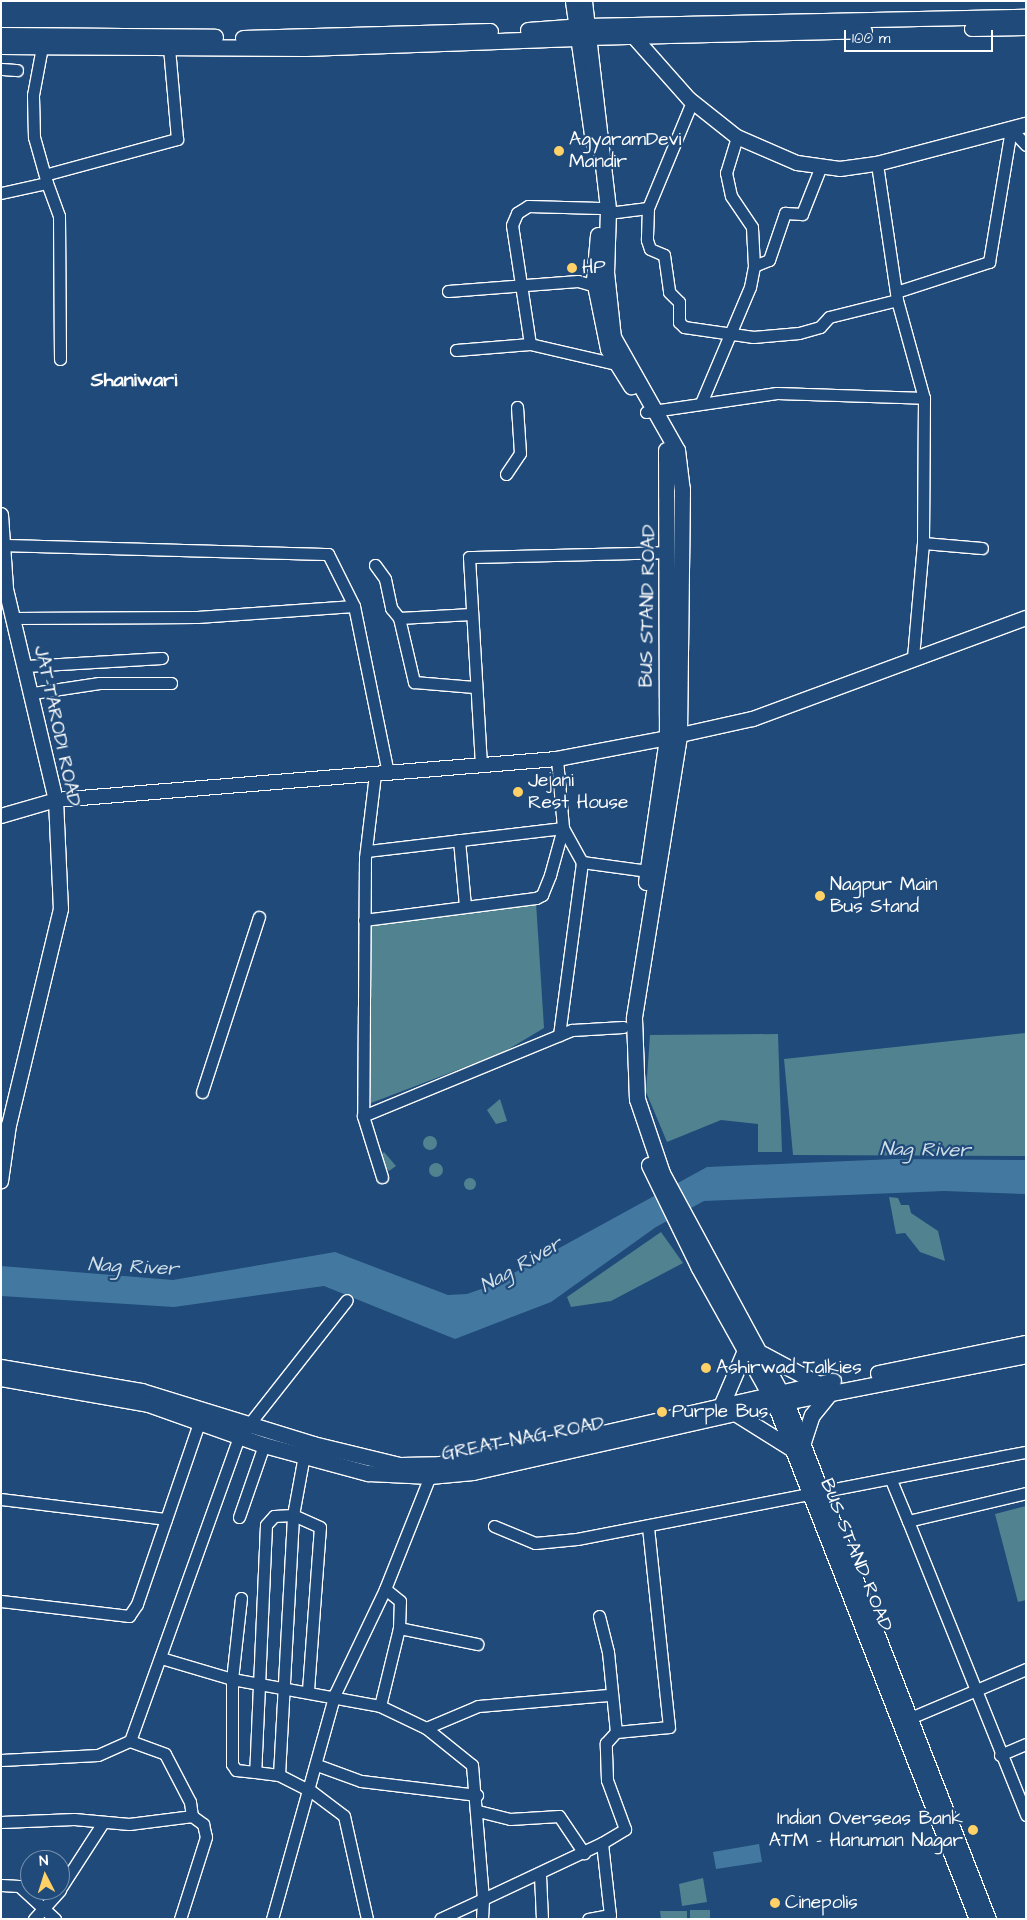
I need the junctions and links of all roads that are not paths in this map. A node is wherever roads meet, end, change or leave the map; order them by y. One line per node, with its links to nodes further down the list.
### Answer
1 (573, 1): 6 (main road)
2 (584, 1): 6 (main road)
3 (1026, 17): 5 (street)
4 (1026, 28): 5 (street)
5 (639, 30): 6 (street); 13 (street)
6 (581, 32): 7 (main road); 10 (main road); 23 (main road, BUS STAND ROAD)
7 (1, 35)
8 (1, 46): 9 (main road)
9 (42, 47): 10 (main road); 20 (street)
10 (170, 48): 20 (street)
11 (1, 69): 12 (street)
12 (1, 76)
13 (692, 102): 16 (street); 22 (street)
14 (1026, 125): 15 (street)
15 (1011, 129): 17 (street); 18 (street); 28 (street)
16 (737, 137): 19 (street); 24 (street)
17 (1026, 145)
18 (877, 164): 19 (street); 28 (street)
19 (821, 166): 24 (street)
20 (48, 179): 21 (street); 32 (street)
21 (1, 193)
22 (648, 208): 23 (street); 29 (street)
23 (604, 211): 25 (street); 26 (main road, BUS STAND ROAD); 37 (main road)
24 (754, 266): 29 (street)
25 (521, 286): 26 (street); 27 (street); 30 (street)
26 (595, 286): 33 (main road, BUS STAND ROAD)
27 (448, 291)
28 (897, 296): 29 (street); 34 (street)
29 (728, 334): 35 (street)
30 (530, 344): 31 (street); 33 (street)
31 (456, 350)
32 (60, 359)
33 (616, 364): 37 (main road, BUS STAND ROAD)
34 (924, 398): 35 (street); 40 (street)
35 (701, 404): 37 (street)
36 (517, 407): 38 (street)
37 (651, 411): 43 (main road, BUS STAND ROAD); 57 (main road)
38 (506, 474)
39 (1, 515): 41 (street, JAT-TARODI ROAD)
40 (923, 543): 42 (street); 52 (street)
41 (3, 545): 45 (street, JAT-TARODI ROAD); 46 (street)
42 (982, 548)
43 (668, 552): 47 (street); 57 (main road, BUS STAND ROAD)
44 (374, 565): 49 (street)
45 (4, 580): 48 (street, JAT-TARODI ROAD)
46 (354, 606): 48 (street); 60 (street)
47 (471, 614): 49 (street); 55 (street)
48 (14, 618): 53 (street, JAT-TARODI ROAD)
49 (399, 618): 55 (street)
50 (1026, 618): 52 (street)
51 (162, 658): 53 (street)
52 (913, 658): 57 (street)
53 (26, 666): 56 (street, JAT-TARODI ROAD)
54 (171, 683): 56 (street)
55 (474, 687): 59 (street)
56 (33, 693): 61 (street, JAT-TARODI ROAD)
57 (673, 737): 58 (street); 67 (main road, BUS STAND ROAD)
58 (557, 759): 59 (street); 63 (street)
59 (480, 765): 60 (street)
60 (381, 773): 61 (street); 65 (street)
61 (56, 800): 62 (street); 76 (street, JAT-TARODI ROAD)
62 (1, 816)
63 (563, 828): 64 (street); 66 (street); 68 (street)
64 (459, 840): 65 (street); 68 (street)
65 (366, 851): 70 (street)
66 (582, 862): 67 (street); 72 (street)
67 (652, 872): 71 (main road, BUS STAND ROAD); 77 (main road)
68 (465, 906): 70 (street)
69 (259, 917): 73 (street)
70 (364, 920): 74 (street)
71 (623, 1027): 72 (street); 77 (main road, BUS STAND ROAD)
72 (559, 1035): 74 (street)
73 (202, 1092)
74 (363, 1116): 75 (street)
75 (382, 1177)
76 (1, 1181)
77 (662, 1183): 78 (main road)
78 (678, 1215): 81 (main road, BUS STAND ROAD); 82 (main road)
79 (348, 1300): 91 (street)
80 (1026, 1343): 86 (main road, GREAT NAG ROAD)
81 (746, 1348): 87 (main road, BUS STAND ROAD); 88 (main road)
82 (762, 1353): 86 (main road); 87 (main road)
83 (1026, 1355): 86 (main road, GREAT NAG ROAD)
84 (1, 1367): 91 (main road, GREAT NAG ROAD)
85 (1, 1378): 90 (main road, GREAT NAG ROAD)
86 (824, 1388): 87 (main road, GREAT NAG ROAD); 94 (main road)
87 (778, 1397): 88 (main road, GREAT NAG ROAD); 89 (main road, GREAT NAG ROAD); 94 (main road, BUS STAND ROAD)
88 (722, 1406): 91 (main road, GREAT NAG ROAD)
89 (738, 1416): 94 (main road); 97 (main road, GREAT NAG ROAD)
90 (199, 1423): 92 (main road, GREAT NAG ROAD); 104 (street)
91 (249, 1424): 92 (street)
92 (240, 1437): 93 (main road, GREAT NAG ROAD); 114 (street)
93 (264, 1445): 96 (main road, GREAT NAG ROAD); 103 (street)
94 (797, 1445): 99 (main road, BUS STAND ROAD)
95 (1026, 1452): 98 (street)
96 (304, 1455): 97 (main road, GREAT NAG ROAD); 102 (street)
97 (430, 1476): 108 (street)
98 (891, 1480): 99 (street); 105 (street)
99 (816, 1492): 107 (street); 124 (main road, BUS STAND ROAD)
100 (1026, 1493): 105 (street)
101 (1, 1499): 104 (street)
102 (293, 1515): 117 (street); 118 (street); 120 (street)
103 (239, 1517)
104 (166, 1519): 110 (street)
105 (908, 1521): 119 (street)
106 (494, 1526): 107 (street)
107 (648, 1526): 126 (street)
108 (385, 1589): 112 (street); 121 (street)
109 (241, 1598): 116 (street)
110 (1, 1602)
111 (599, 1616): 122 (street)
112 (399, 1628): 113 (street); 123 (street)
113 (477, 1644)
114 (160, 1658): 116 (street); 127 (street)
115 (1026, 1669): 119 (street)
116 (232, 1679): 117 (street); 132 (street)
117 (261, 1682): 118 (street); 132 (street)
118 (284, 1686): 120 (street); 133 (street)
119 (975, 1688): 124 (street); 129 (street)
120 (308, 1690): 121 (street)
121 (335, 1694): 123 (street); 131 (street)
122 (609, 1695): 125 (street); 126 (street)
123 (380, 1706): 125 (street)
124 (906, 1720): 159 (main road, BUS STAND ROAD); 160 (main road)
125 (426, 1728): 135 (street)
126 (616, 1732): 141 (street)
127 (130, 1742): 130 (street); 138 (street)
128 (1026, 1744): 129 (street)
129 (1000, 1755): 137 (street)
130 (1, 1760)
131 (317, 1765): 134 (street); 135 (street)
132 (255, 1772): 133 (street)
133 (279, 1775): 134 (street)
134 (311, 1790): 153 (street); 154 (street)
135 (478, 1795): 136 (street)
136 (478, 1811): 142 (street); 146 (street)
137 (1025, 1813)
138 (192, 1816): 140 (street); 152 (street)
139 (1, 1822): 140 (street)
140 (102, 1824): 143 (street)
141 (602, 1843): 142 (street); 149 (street)
142 (584, 1853): 144 (street)
143 (70, 1874)
144 (540, 1875): 146 (street); 157 (street)
145 (1, 1886): 148 (street)
146 (482, 1899): 155 (street); 156 (street)
147 (51, 1900): 148 (street)
148 (44, 1908): 150 (street); 151 (street)
149 (611, 1917): 158 (street)
150 (34, 1919)
151 (55, 1919)
152 (180, 1919)
153 (272, 1919)
154 (367, 1919)
155 (440, 1919)
156 (482, 1919)
157 (542, 1919)
158 (588, 1919)
159 (977, 1919)
160 (988, 1919)

